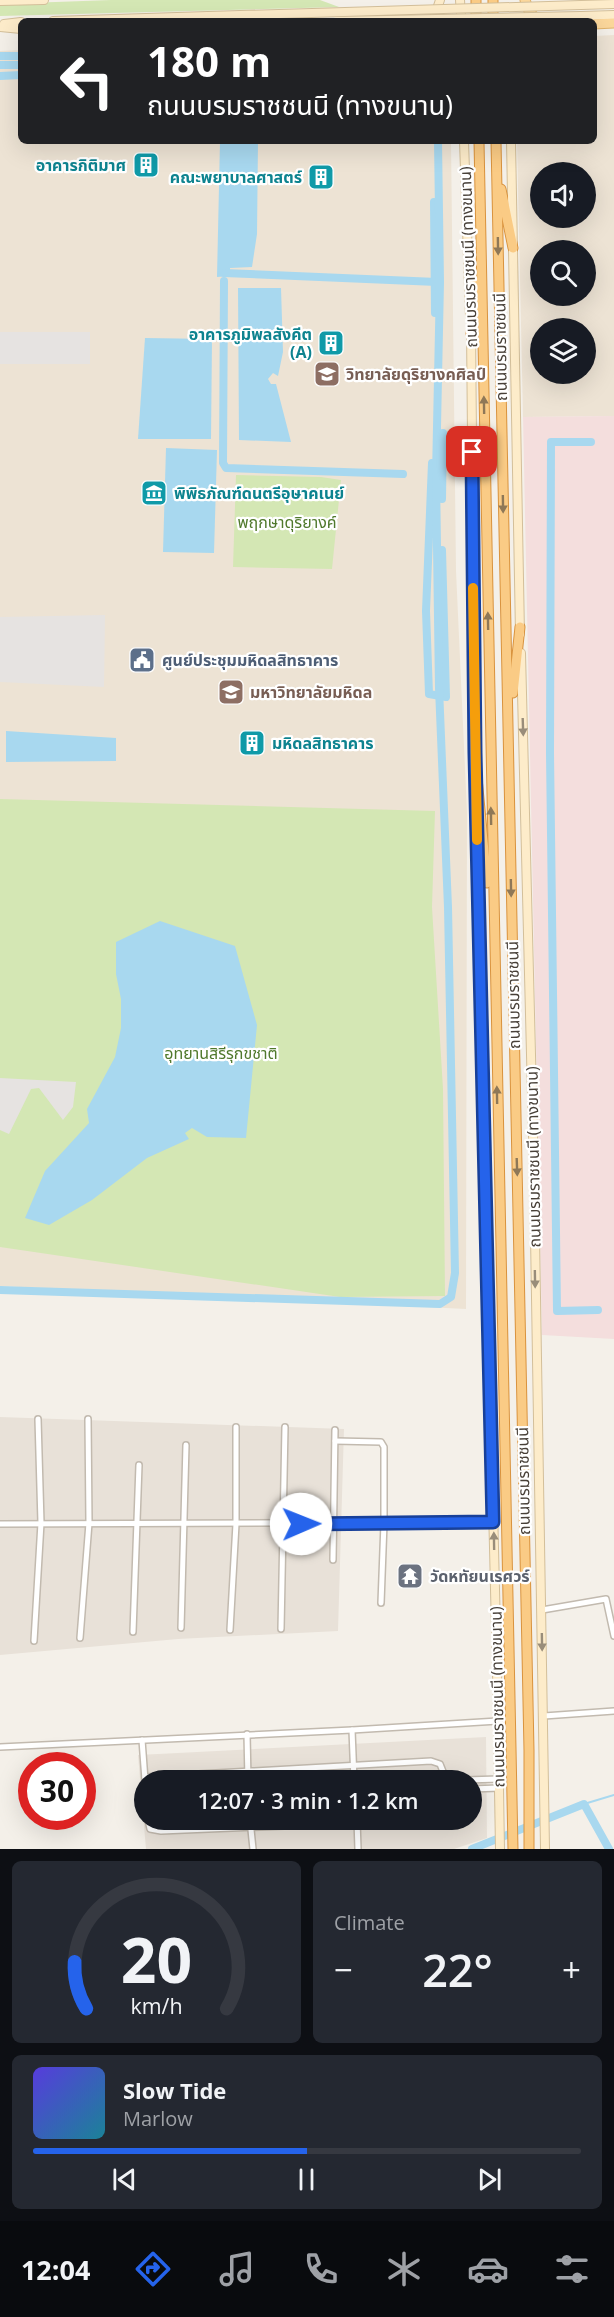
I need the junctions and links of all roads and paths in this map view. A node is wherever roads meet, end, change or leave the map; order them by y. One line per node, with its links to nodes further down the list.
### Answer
1 (44, 0): 8 (main road)
2 (440, 0): 12 (main road)
3 (460, 0): 13 (main road)
4 (476, 0): 14 (highway)
5 (493, 0): 16 (highway)
6 (508, 0): 17 (main road)
7 (525, 0): 18 (main road)
8 (0, 1)
9 (614, 4): 11 (main road, bridge)
10 (614, 15): 15 (main road, bridge)
11 (146, 18)
12 (434, 18)
13 (461, 18)
14 (476, 18)
15 (476, 18)
16 (493, 18)
17 (509, 18)
18 (535, 18)
19 (18, 23): 22 (main road)
20 (614, 23): 21 (main road)
21 (597, 24)
22 (0, 25): 23 (main road)
23 (18, 28)
24 (464, 144): 31 (main road, ถนนบรมราชชนนี (ทางขนาน))
25 (479, 144): 30 (highway, ถนนบรมราชชนนี)
26 (496, 144): 28 (highway, ถนนบรมราชชนนี)
27 (511, 144): 29 (main road, ถนนบรมราชชนนี (ทางขนาน))
28 (497, 166): 29 (highway); 34 (highway, ถนนบรมราชชนนี, one-way to 34)
29 (513, 248): 32 (main road, ถนนบรมราชชนนี (ทางขนาน))
30 (481, 251): 31 (highway); 35 (highway, ถนนบรมราชชนนี, one-way to 30)
31 (471, 334): 33 (main road, ถนนบรมราชชนนี (ทางขนาน))
32 (520, 627): 34 (highway); 56 (main road, ถนนบรมราชชนนี (ทางขนาน), one-way to 56)
33 (475, 757): 35 (highway); 44 (main road, ถนนบรมราชชนนี (ทางขนาน))
34 (509, 774): 84 (highway, ถนนบรมราชชนนี, one-way to 84)
35 (494, 954): 85 (highway, ถนนบรมราชชนนี, one-way to 35)
36 (38, 1419): 45 (street)
37 (88, 1419): 46 (street)
38 (236, 1427): 52 (street)
39 (285, 1428): 53 (street)
40 (335, 1430): 41 (street)
41 (335, 1442): 47 (street); 48 (street)
42 (186, 1445): 51 (street)
43 (139, 1465): 50 (street)
44 (493, 1522): 48 (street); 66 (main road, ถนนบรมราชชนนี (ทางขนาน), one-way to 44)
45 (41, 1523): 46 (street); 49 (street); 63 (street)
46 (89, 1523): 50 (street); 62 (street)
47 (335, 1523): 48 (street); 53 (street); 54 (street)
48 (384, 1523): 55 (street)
49 (0, 1524)
50 (138, 1524): 51 (street); 60 (street)
51 (184, 1524): 52 (street); 57 (street)
52 (236, 1524): 53 (street); 59 (street)
53 (285, 1524): 58 (street)
54 (333, 1560)
55 (381, 1603)
56 (542, 1610): 61 (street); 65 (main road, ถนนบรมราชชนนี (ทางขนาน), one-way to 65)
57 (181, 1628)
58 (281, 1629)
59 (230, 1630)
60 (132, 1632)
61 (614, 1636)
62 (80, 1638)
63 (34, 1641)
64 (614, 1711): 65 (street)
65 (544, 1716): 89 (main road, ถนนบรมราชชนนี (ทางขนาน))
66 (498, 1721): 67 (street); 78 (main road, ถนนบรมราชชนนี (ทางขนาน))
67 (352, 1730): 68 (street); 71 (street)
68 (247, 1734): 69 (street); 73 (street)
69 (142, 1740): 70 (street); 72 (street)
70 (0, 1747)
71 (354, 1765): 74 (street); 75 (street); 76 (street)
72 (144, 1770)
73 (248, 1770)
74 (266, 1770)
75 (354, 1770)
76 (441, 1770)
77 (482, 1782): 78 (street)
78 (499, 1784): 79 (street); 88 (main road, ถนนบรมราชชนนี (ทางขนาน))
79 (482, 1787)
80 (152, 1830): 81 (street)
81 (177, 1830)
82 (250, 1830): 86 (street)
83 (357, 1830): 87 (street)
84 (529, 1845)
85 (513, 1847)
86 (253, 1849)
87 (358, 1849)
88 (500, 1849)
89 (545, 1849)

